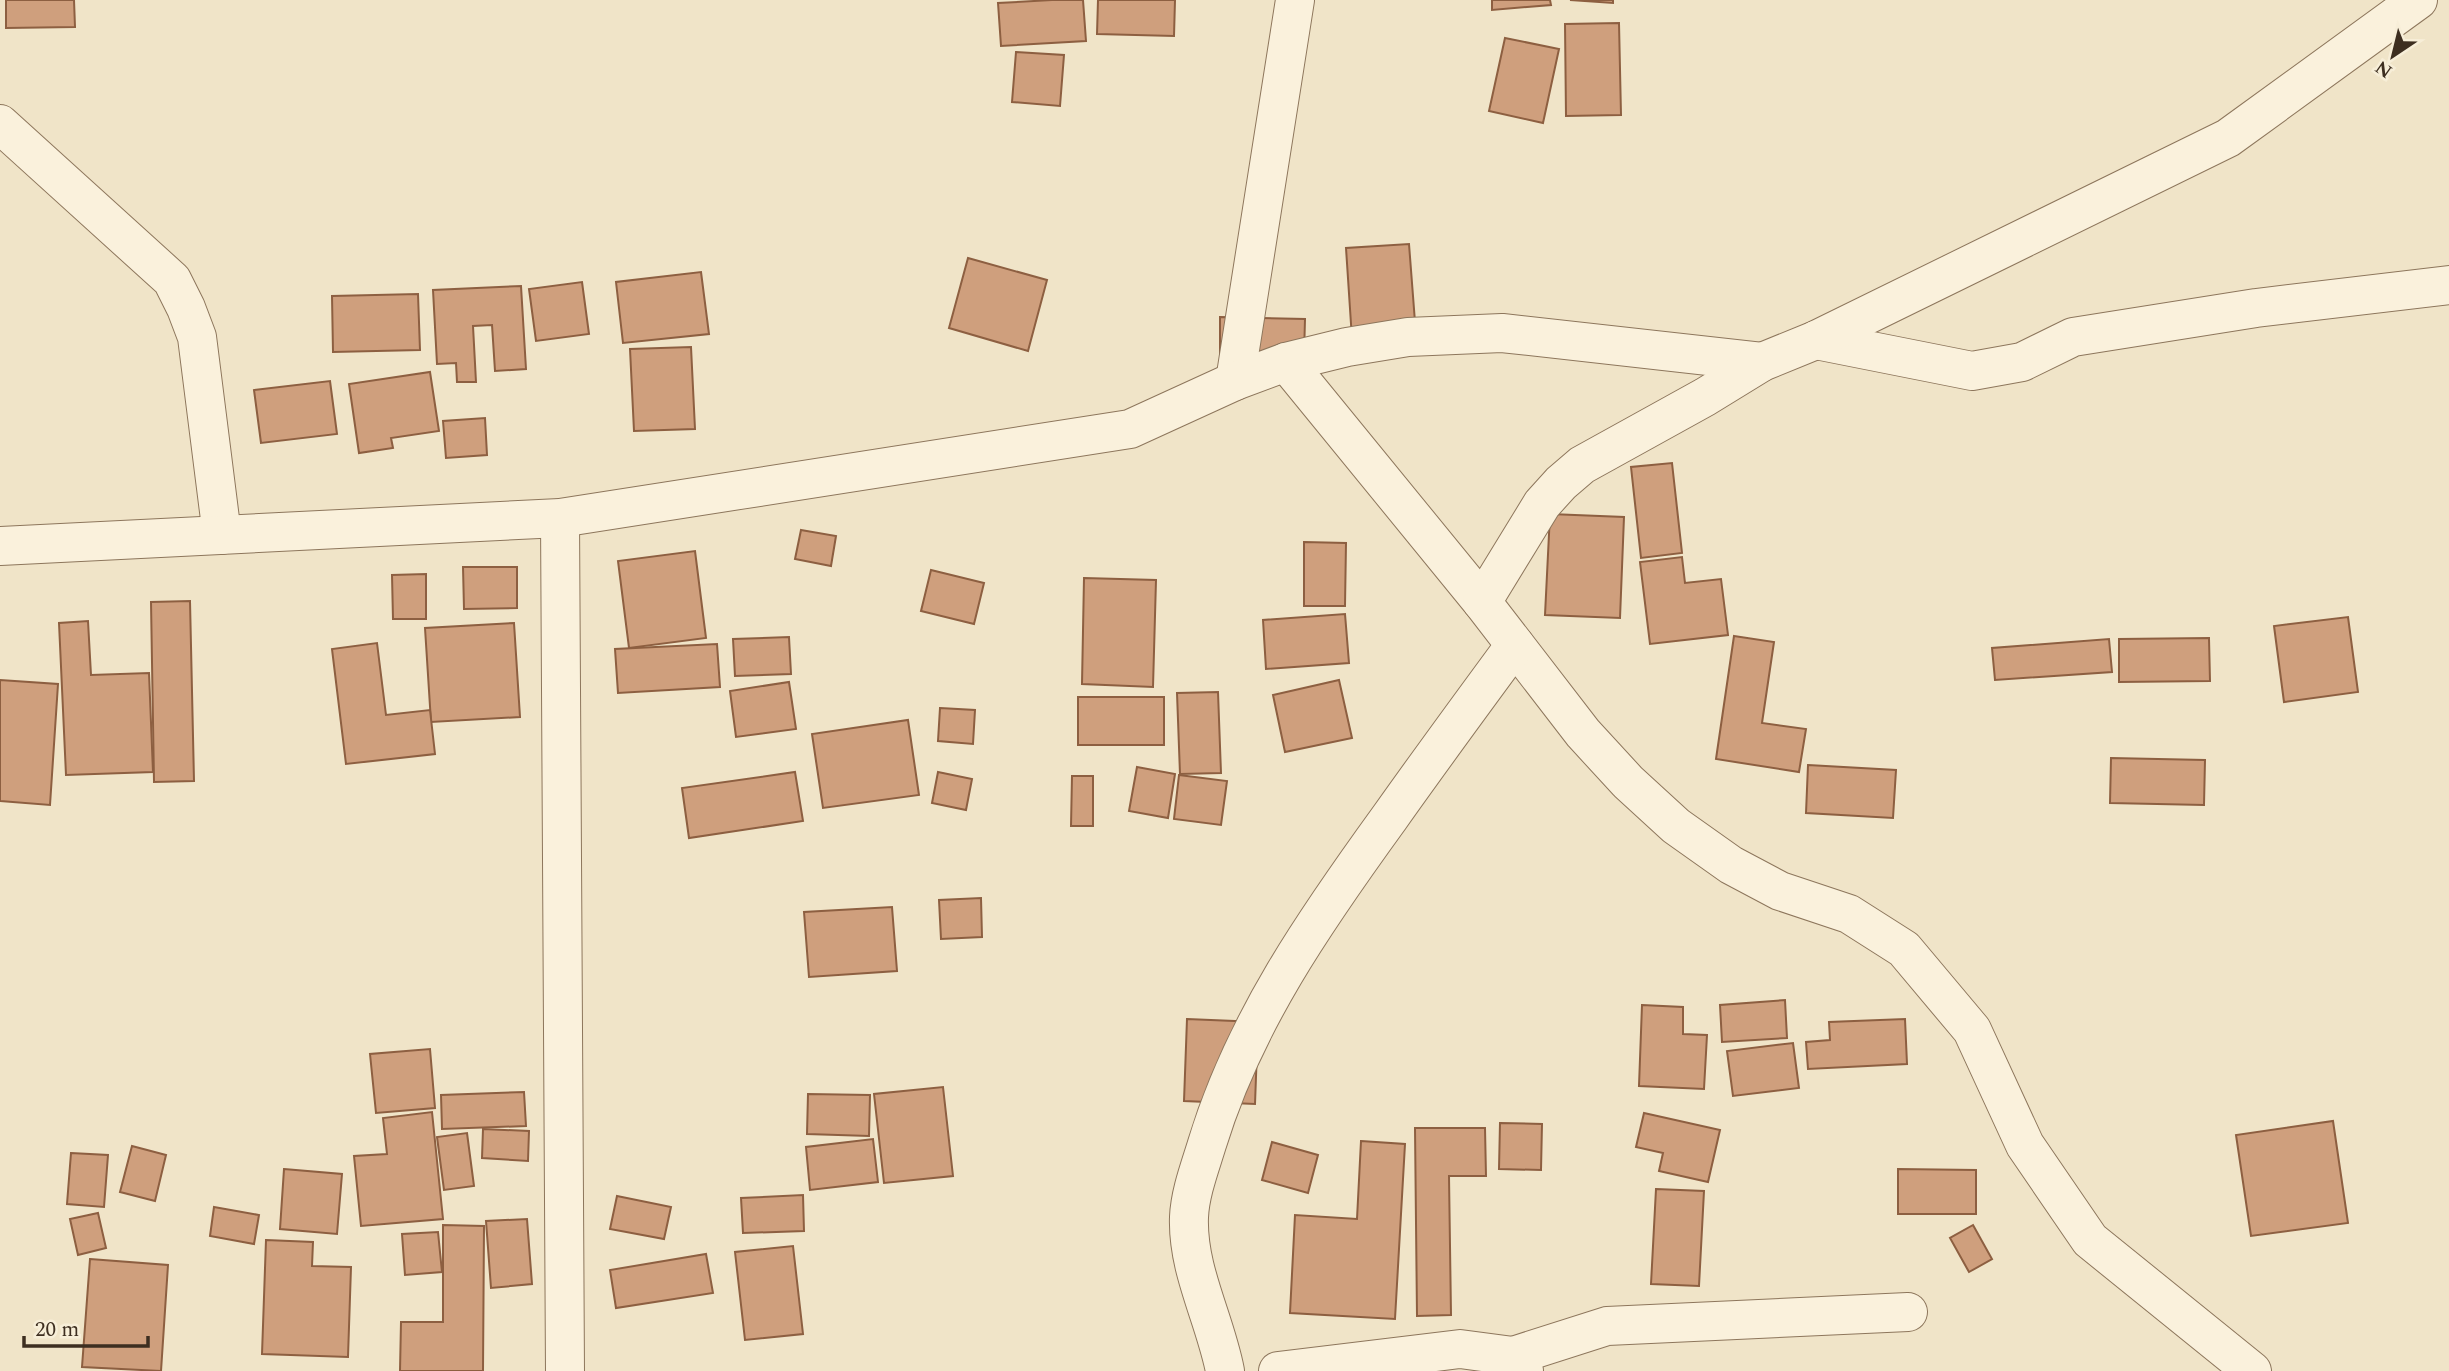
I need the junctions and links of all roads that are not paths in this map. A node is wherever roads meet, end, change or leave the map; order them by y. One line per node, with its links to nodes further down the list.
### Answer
1 (1295, 0): 8 (street)
2 (2418, 0): 5 (street)
3 (0, 124): 10 (street)
4 (2449, 285): 5 (street)
5 (1816, 340): 7 (street)
6 (1286, 362): 7 (street); 8 (street); 12 (street)
7 (1762, 362): 12 (street)
8 (1235, 381): 9 (street)
9 (560, 518): 10 (street); 16 (street)
10 (222, 535): 11 (street)
11 (0, 546)
12 (1482, 602): 13 (street)
13 (1515, 645): 17 (street); 19 (street)
14 (1908, 1312): 15 (street)
15 (1519, 1363): 18 (street)
16 (565, 1371)
17 (1225, 1371)
18 (1278, 1371)
19 (2252, 1371)

